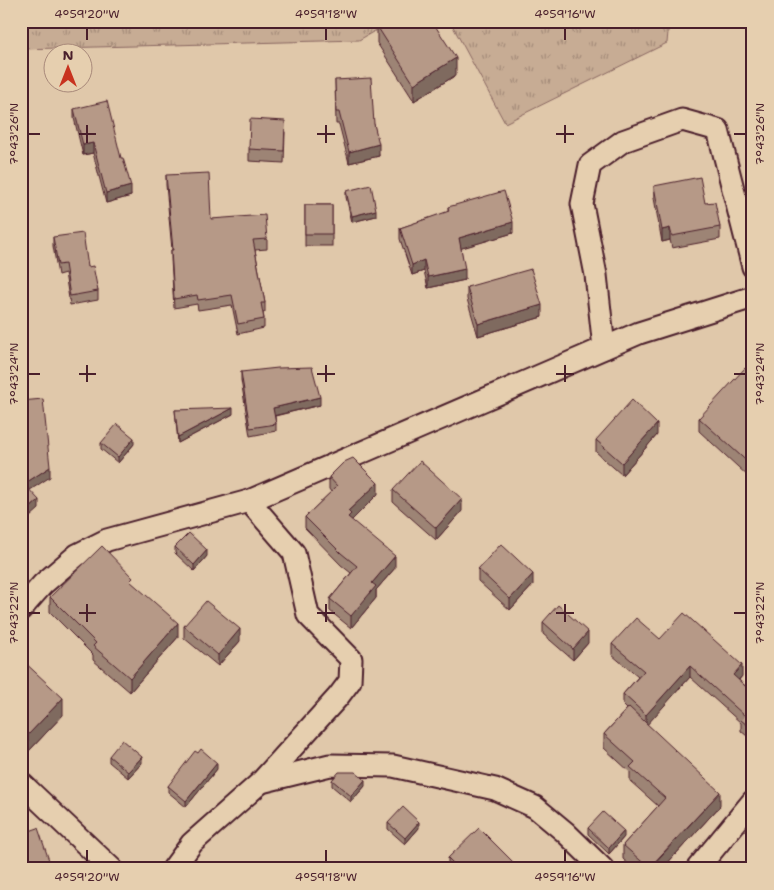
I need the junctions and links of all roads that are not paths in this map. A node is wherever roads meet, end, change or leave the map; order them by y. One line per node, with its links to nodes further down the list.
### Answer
1 (753, 267): 3 (street)
2 (753, 297): 3 (street)
3 (604, 348): 4 (street)
4 (248, 501): 5 (street); 6 (street)
5 (21, 609)
6 (261, 782): 10 (street); 11 (street)
7 (21, 783): 9 (street)
8 (753, 801): 12 (street)
9 (112, 869)
10 (173, 869)
11 (603, 869)
12 (697, 869)

